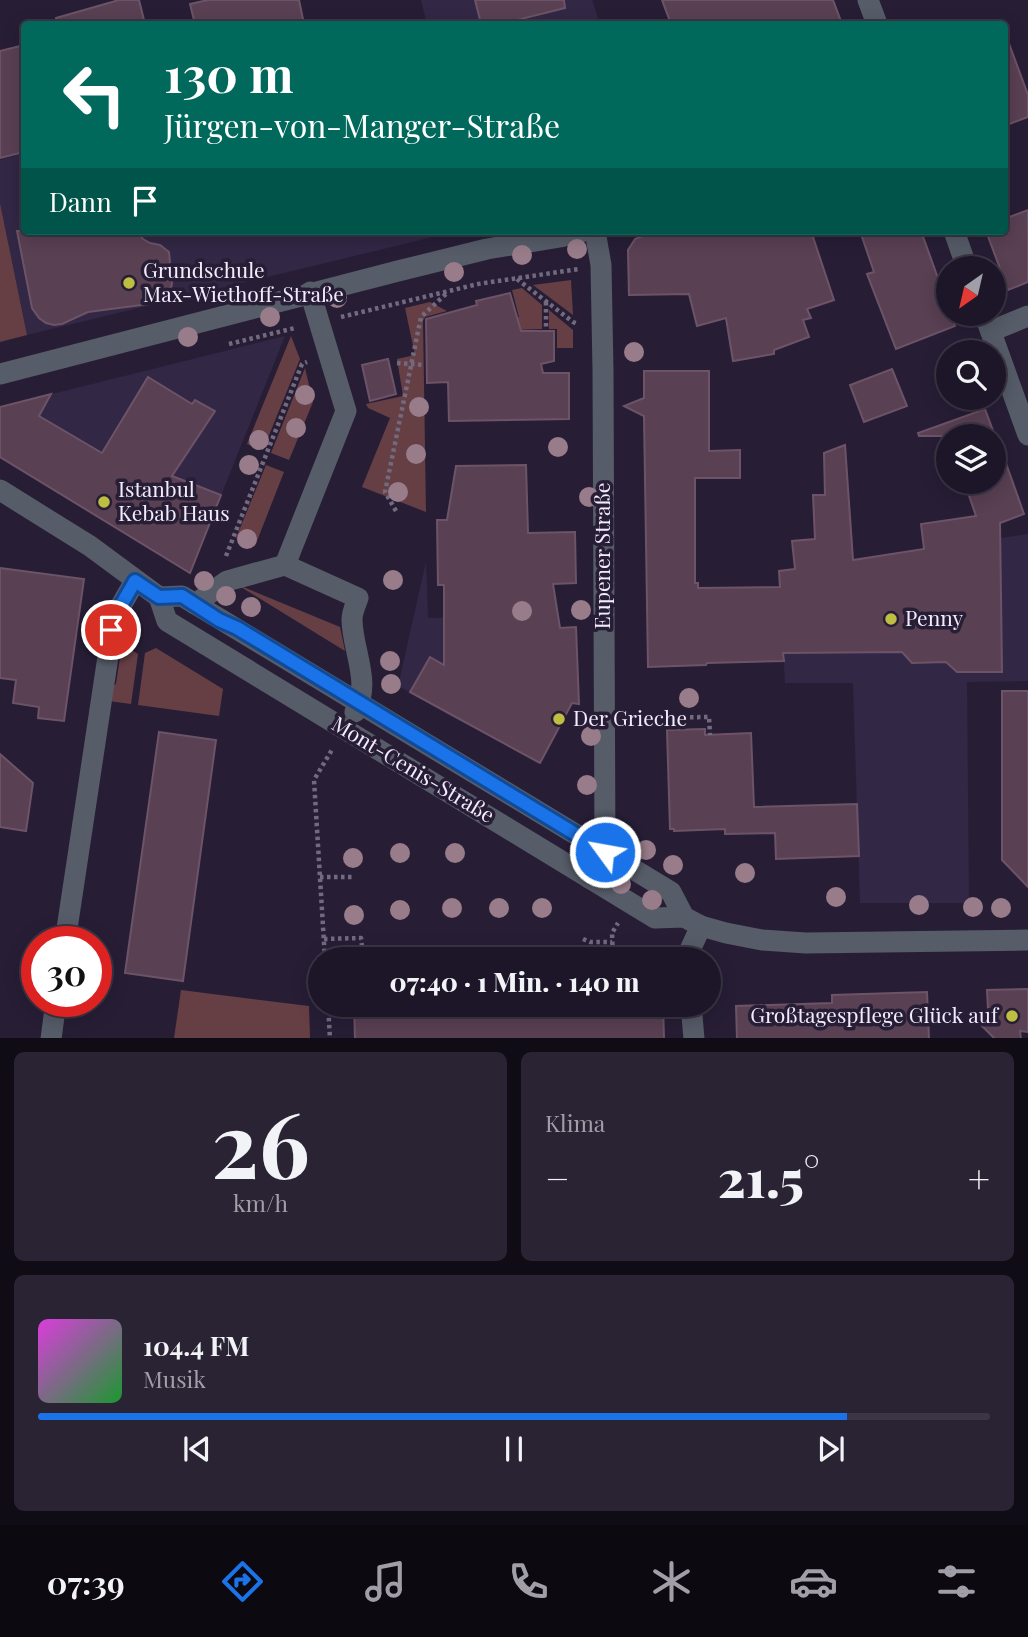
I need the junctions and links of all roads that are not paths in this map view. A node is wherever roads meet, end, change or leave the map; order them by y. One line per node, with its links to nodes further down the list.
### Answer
1 (868, 0): 2 (street)
2 (876, 21)
3 (568, 235): 7 (street)
4 (596, 235): 20 (street, Eupener Straße)
5 (955, 235): 6 (street)
6 (963, 256)
7 (310, 292): 11 (street); 14 (street)
8 (1028, 316): 9 (street)
9 (1006, 319)
10 (989, 326): 12 (street)
11 (0, 373)
12 (1028, 435)
13 (0, 490): 15 (street, Mont-Cenis-Straße)
14 (285, 565): 17 (street); 18 (street)
15 (135, 581): 16 (street, Mont-Cenis-Straße); 23 (street)
16 (159, 597): 17 (street, Mont-Cenis-Straße); 19 (street, Mont-Cenis-Straße)
17 (195, 604): 18 (street, Mont-Cenis-Straße)
18 (360, 703): 19 (street); 20 (street, Mont-Cenis-Straße)
19 (345, 729): 21 (street, Mont-Cenis-Straße)
20 (605, 852): 21 (street); 22 (street, Mont-Cenis-Straße)
21 (589, 878): 22 (street, Mont-Cenis-Straße)
22 (693, 921): 24 (street, Mont-Cenis-Straße); 25 (street)
23 (67, 926)
24 (1028, 940)
25 (690, 947)
26 (54, 1017): 28 (street)
27 (692, 1017): 29 (street)
28 (51, 1038)
29 (694, 1038)

